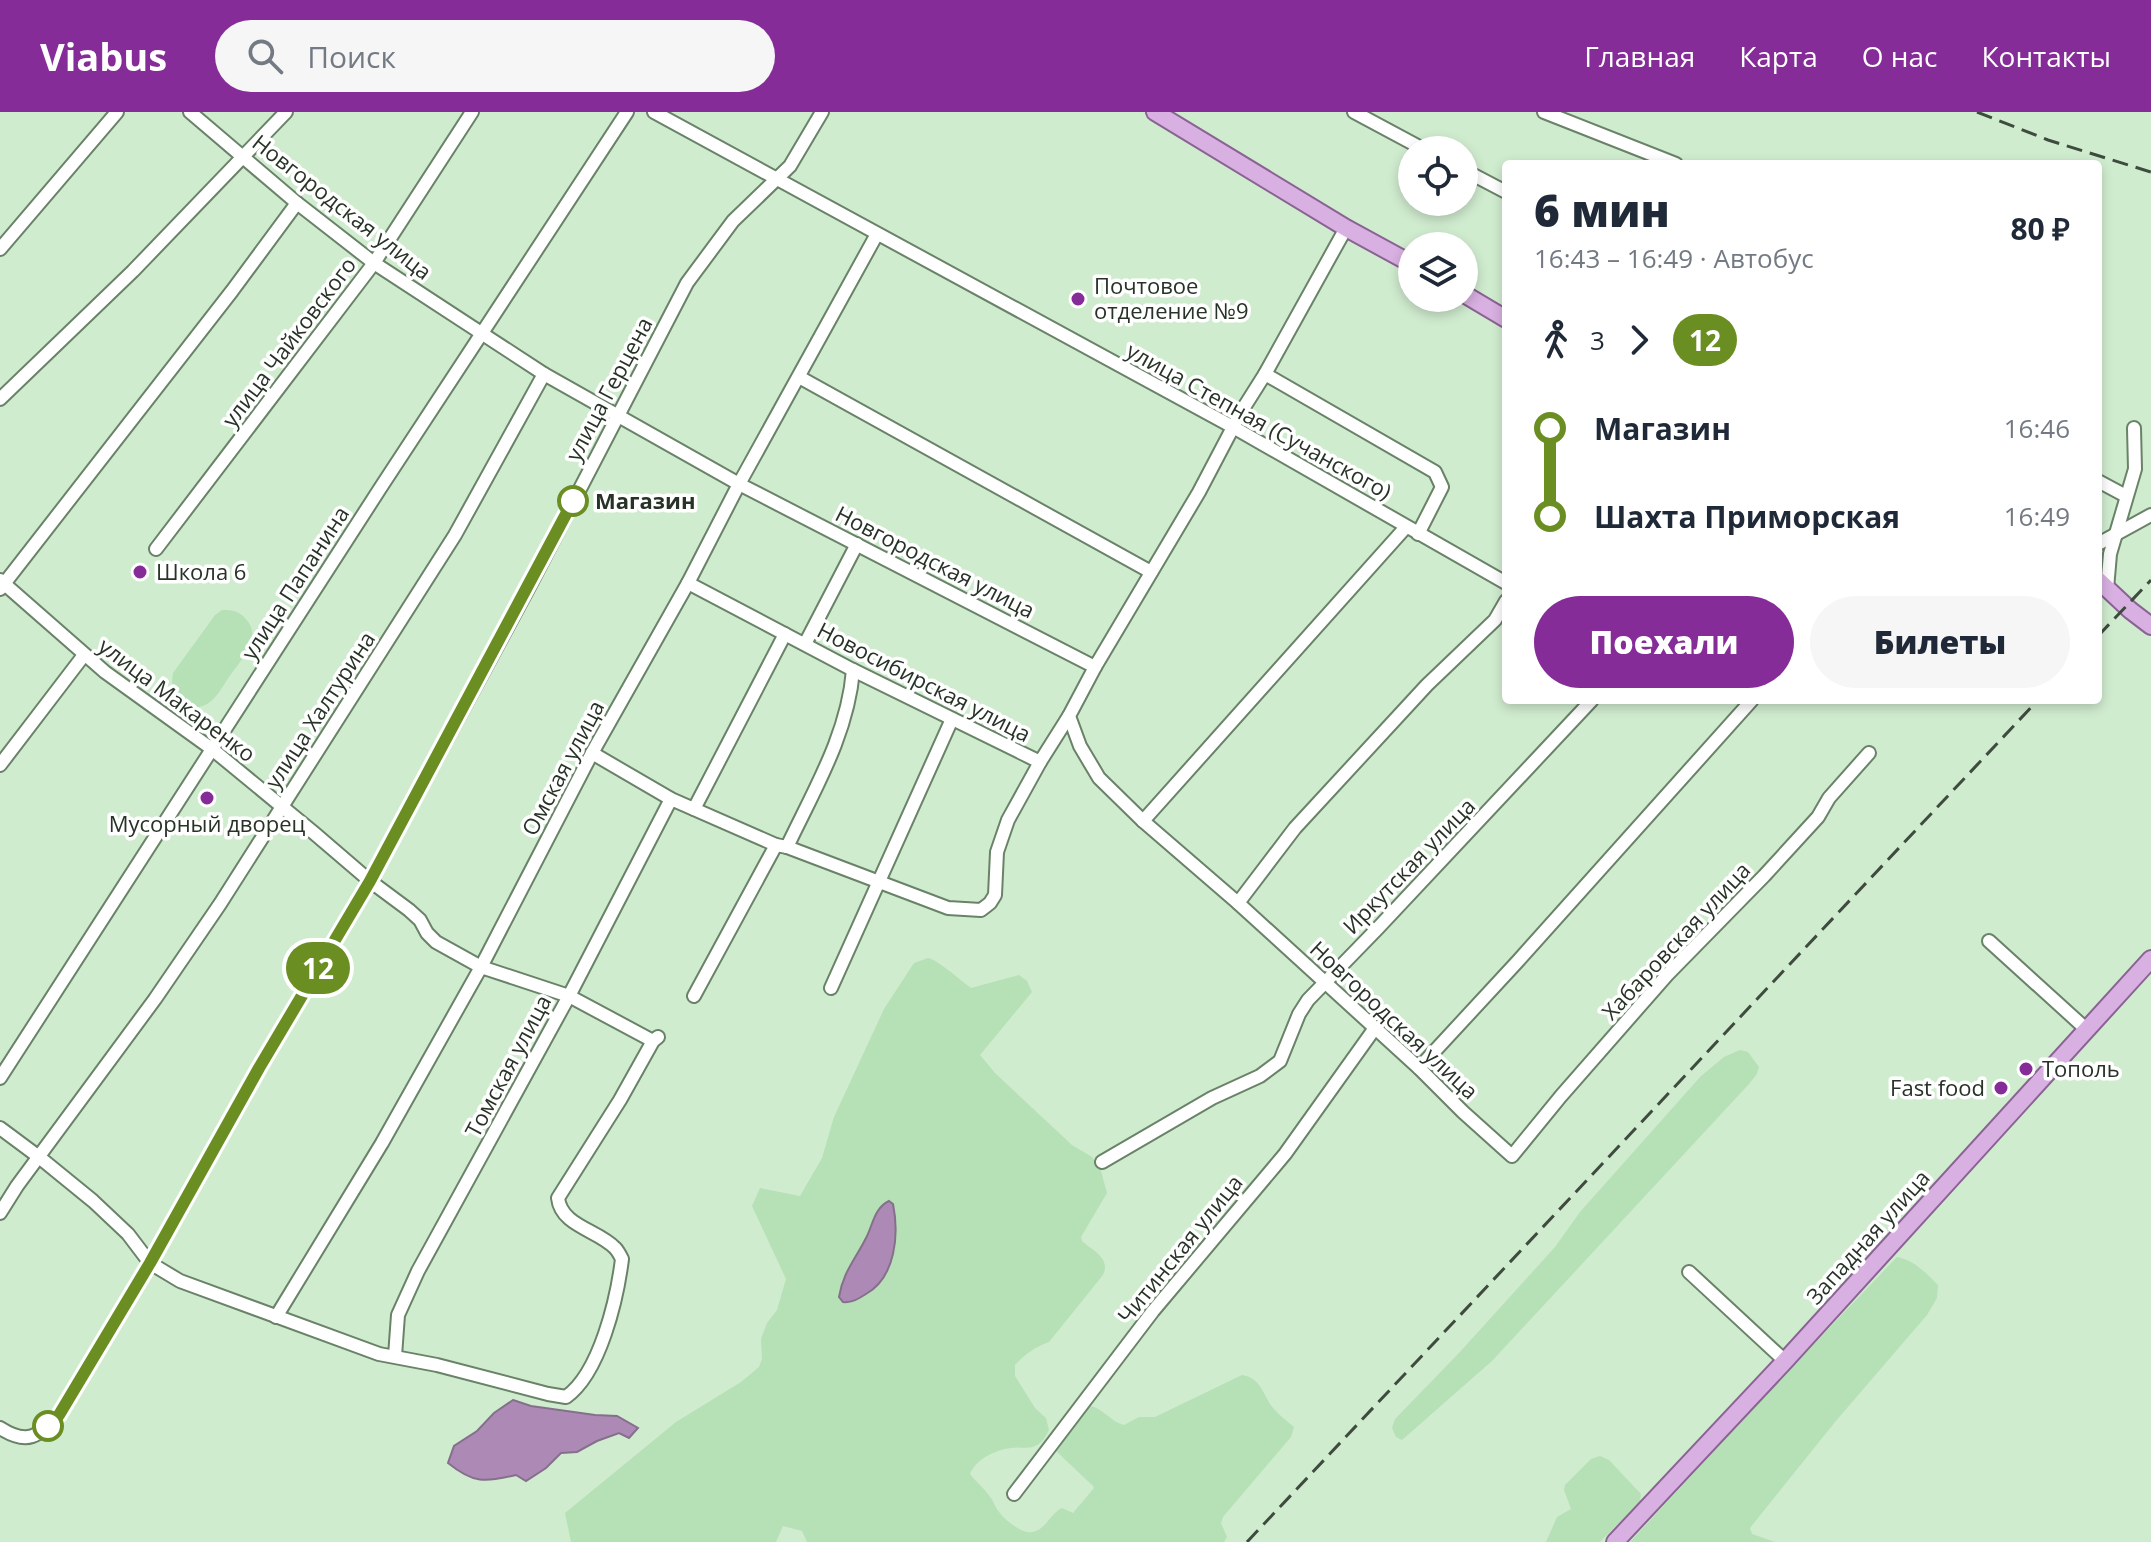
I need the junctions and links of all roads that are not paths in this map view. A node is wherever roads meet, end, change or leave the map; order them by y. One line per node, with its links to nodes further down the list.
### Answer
1 (117, 112): 20 (street)
2 (190, 112): 12 (street, Новгородская улица)
3 (286, 112): 12 (street)
4 (472, 112): 22 (street, улица Чайковского)
5 (627, 112): 25 (street, улица Папанина)
6 (654, 112): 15 (street, улица Степная (Сучанского))
7 (822, 112): 15 (street, улица Герцена)
8 (1155, 112): 18 (main road)
9 (1354, 112): 11 (street)
10 (1544, 112): 13 (street)
11 (1399, 136)
12 (243, 156): 17 (street, Новгородская улица); 29 (street)
13 (1666, 160)
14 (1478, 177): 16 (street)
15 (777, 180): 19 (street, улица Степная (Сучанского)); 30 (street, улица Герцена)
16 (1502, 190)
17 (297, 203): 22 (street, Новгородская улица); 46 (street)
18 (1346, 228): 21 (main road); 27 (street)
19 (877, 234): 28 (street, Омская улица); 31 (street, улица Степная (Сучанского))
20 (0, 249)
21 (1398, 256)
22 (374, 263): 25 (street, Новгородская улица); 42 (street, улица Чайковского)
23 (1478, 302): 24 (main road)
24 (1502, 317)
25 (481, 334): 26 (street, Новгородская улица); 59 (street, улица Папанина)
26 (544, 374): 30 (street, Новгородская улица); 65 (street, улица Халтурина)
27 (1265, 374): 31 (street); 38 (street)
28 (799, 377): 34 (street, Омская улица); 43 (street)
29 (0, 399)
30 (618, 415): 34 (street, Новгородская улица); 69 (street, улица Герцена)
31 (1233, 427): 37 (street, улица Степная (Сучанского)); 43 (street)
32 (2134, 428): 35 (street)
33 (2102, 483): 35 (street)
34 (739, 484): 41 (street, Новгородская улица); 45 (street, Омская улица)
35 (2126, 496): 39 (street)
36 (2151, 515): 39 (street)
37 (1406, 527): 38 (street, улица Степная (Сучанского)); 67 (street)
38 (1418, 534): 44 (street, улица Степная (Сучанского))
39 (2115, 535): 40 (street); 47 (street)
40 (2102, 542)
41 (857, 544): 51 (street); 53 (street, Новгородская улица)
42 (156, 549)
43 (1151, 572): 53 (street)
44 (1502, 581)
45 (688, 583): 50 (street, Новосибирская улица); 60 (street, Омская улица)
46 (1, 584): 52 (street, улица Макаренко)
47 (2102, 584): 49 (main road)
48 (1502, 608): 71 (street)
49 (2151, 626)
50 (785, 634): 51 (street, Новосибирская улица); 66 (street)
51 (805, 644): 54 (street, Новосибирская улица)
52 (84, 655): 59 (street, улица Макаренко); 63 (street)
53 (1095, 667): 57 (street)
54 (853, 670): 58 (street, Новосибирская улица); 68 (street)
55 (1588, 704): 75 (street, Иркутская улица)
56 (1748, 704): 81 (street)
57 (1069, 716): 62 (street); 67 (street, Новгородская улица)
58 (952, 719): 62 (street, Новосибирская улица); 70 (street)
59 (212, 749): 65 (street, улица Макаренко); 82 (street, улица Папанина)
60 (592, 753): 64 (street); 74 (street, Омская улица)
61 (1869, 753): 84 (street, Хабаровская улица)
62 (1040, 762): 70 (street, Новосибирская улица)
63 (0, 765)
64 (671, 799): 66 (street); 77 (street, Томская улица)
65 (283, 807): 69 (street, улица Макаренко); 85 (street, улица Халтурина)
66 (694, 809): 68 (street)
67 (1143, 821): 71 (street, Новгородская улица)
68 (782, 846): 70 (street); 78 (street)
69 (370, 881): 74 (street, улица Макаренко); 88 (street, улица Герцена)
70 (878, 883): 76 (street)
71 (1238, 903): 75 (street, Новгородская улица)
72 (1989, 941): 80 (street)
73 (2151, 959): 80 (main road, Западная улица)
74 (481, 967): 77 (street, улица Макаренко); 90 (street, Омская улица)
75 (1324, 982): 79 (street, Новгородская улица); 86 (street, Иркутская улица)
76 (831, 988)
77 (569, 996): 91 (street, Томская улица); 91 (street, улица Макаренко)
78 (694, 996)
79 (1375, 1028): 81 (street, Новгородская улица); 94 (street, Читинская улица)
80 (2086, 1029): 92 (main road, Западная улица)
81 (1419, 1068): 84 (street, Новгородская улица)
82 (0, 1078)
83 (0, 1128): 85 (street)
84 (1512, 1156)
85 (39, 1157): 87 (street, улица Халтурина); 88 (street)
86 (1102, 1162)
87 (0, 1213)
88 (150, 1263): 90 (street); 93 (street, улица Герцена)
89 (1689, 1272): 92 (street)
90 (276, 1317): 91 (street)
91 (395, 1356)
92 (1785, 1361): 95 (main road, Западная улица)
93 (0, 1428)
94 (1014, 1494)
95 (1615, 1542)

